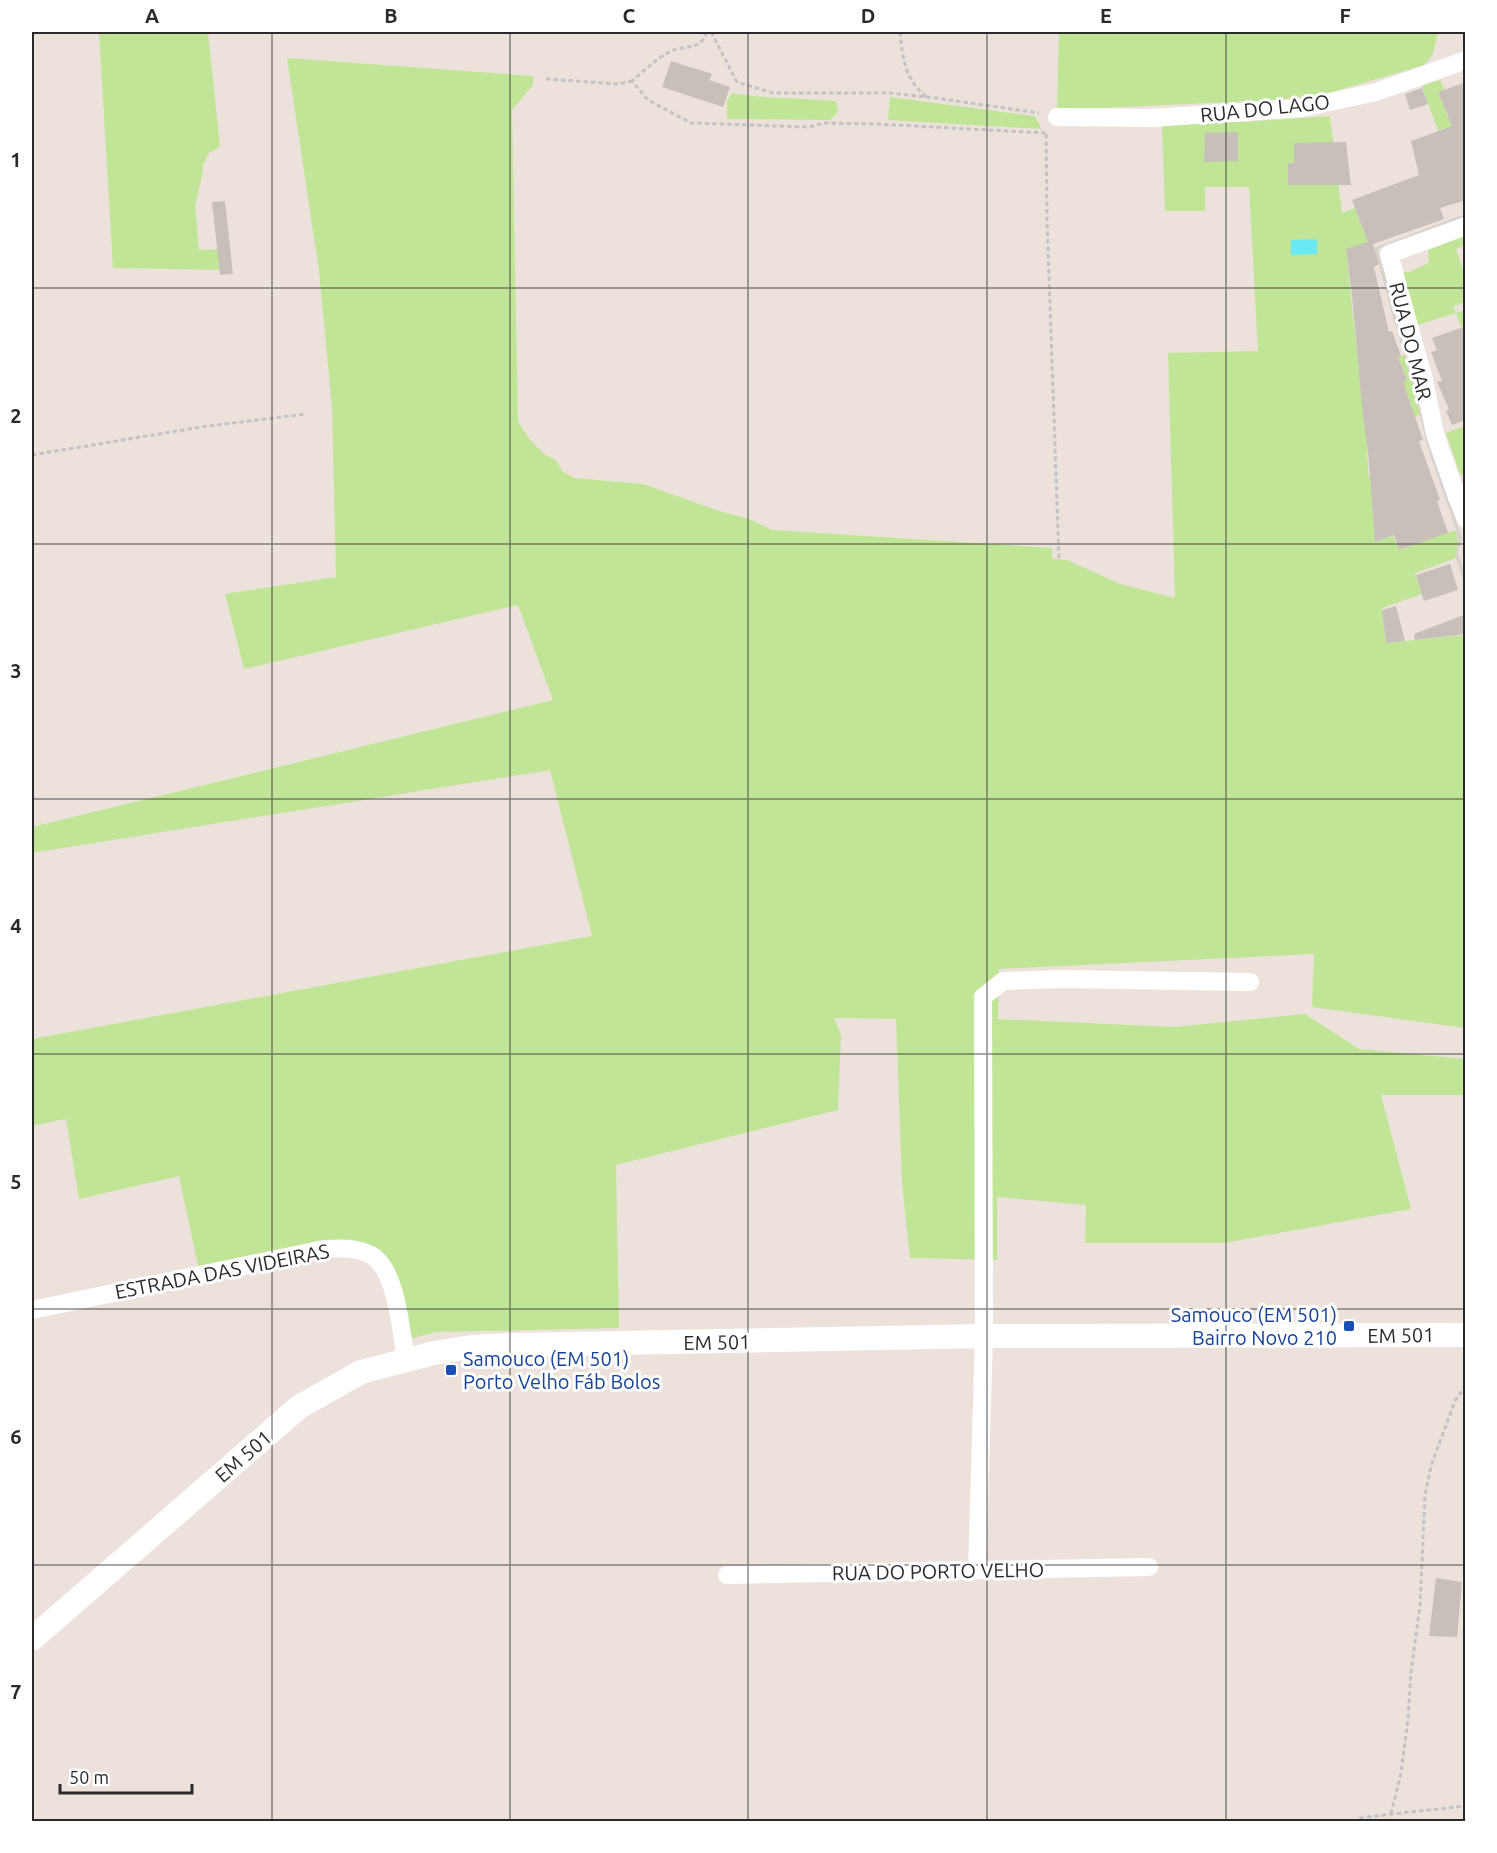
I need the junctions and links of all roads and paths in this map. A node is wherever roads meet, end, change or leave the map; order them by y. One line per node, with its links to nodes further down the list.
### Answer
1 (709, 32): 5 (path); 6 (path)
2 (900, 32): 6 (path)
3 (1466, 60): 7 (street, RUA DO LAGO)
4 (546, 79): 5 (path)
5 (632, 81): 8 (path)
6 (926, 97): 7 (path)
7 (1049, 121): 8 (path)
8 (1046, 133): 14 (path)
9 (1466, 226): 12 (street, RUA DO MAR)
10 (305, 414): 11 (path)
11 (32, 455)
12 (1461, 496): 13 (street)
13 (1466, 519)
14 (1059, 560)
15 (1250, 982): 18 (street)
16 (32, 1310): 19 (street, ESTRADA DAS VIDEIRAS)
17 (1466, 1335): 18 (main road, EM 501 / EM 501)
18 (984, 1336): 19 (main road, EM 501 / EM 501); 22 (street)
19 (406, 1360): 24 (main road, EM 501 / EM 501)
20 (1466, 1385): 26 (path)
21 (1149, 1567): 22 (street, RUA DO PORTO VELHO)
22 (977, 1570): 23 (street, RUA DO PORTO VELHO)
23 (727, 1575)
24 (32, 1640)
25 (1466, 1806): 26 (path)
26 (1391, 1814): 27 (path)
27 (1353, 1821)

